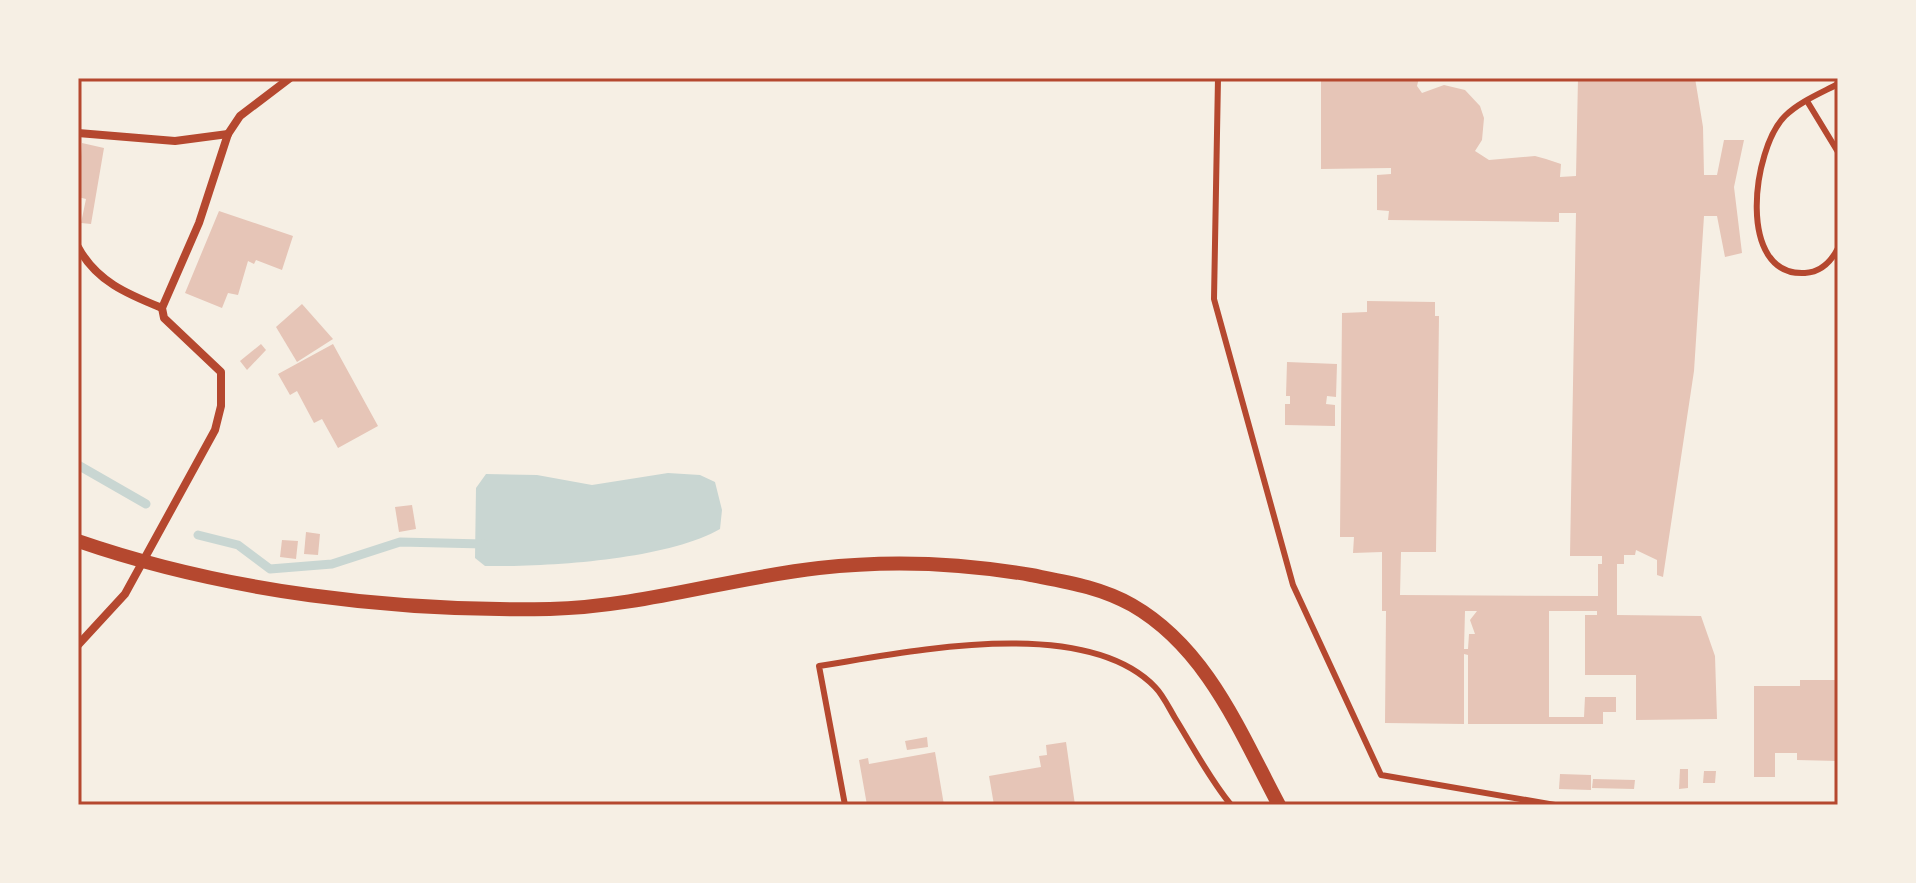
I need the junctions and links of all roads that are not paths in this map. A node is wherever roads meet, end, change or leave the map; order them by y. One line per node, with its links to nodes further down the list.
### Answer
1 (290, 78): 6 (street)
2 (1218, 78): 17 (lane)
3 (1838, 84): 4 (lane)
4 (1807, 101): 7 (lane); 9 (lane)
5 (78, 133): 6 (street)
6 (228, 134): 10 (street)
7 (1838, 152)
8 (78, 247): 10 (street)
9 (1838, 248)
10 (162, 308): 12 (street)
11 (78, 541): 12 (street)
12 (141, 562): 13 (street); 14 (street)
13 (78, 645)
14 (1276, 804)
15 (845, 805): 16 (lane)
16 (1231, 805)
17 (1555, 805)

